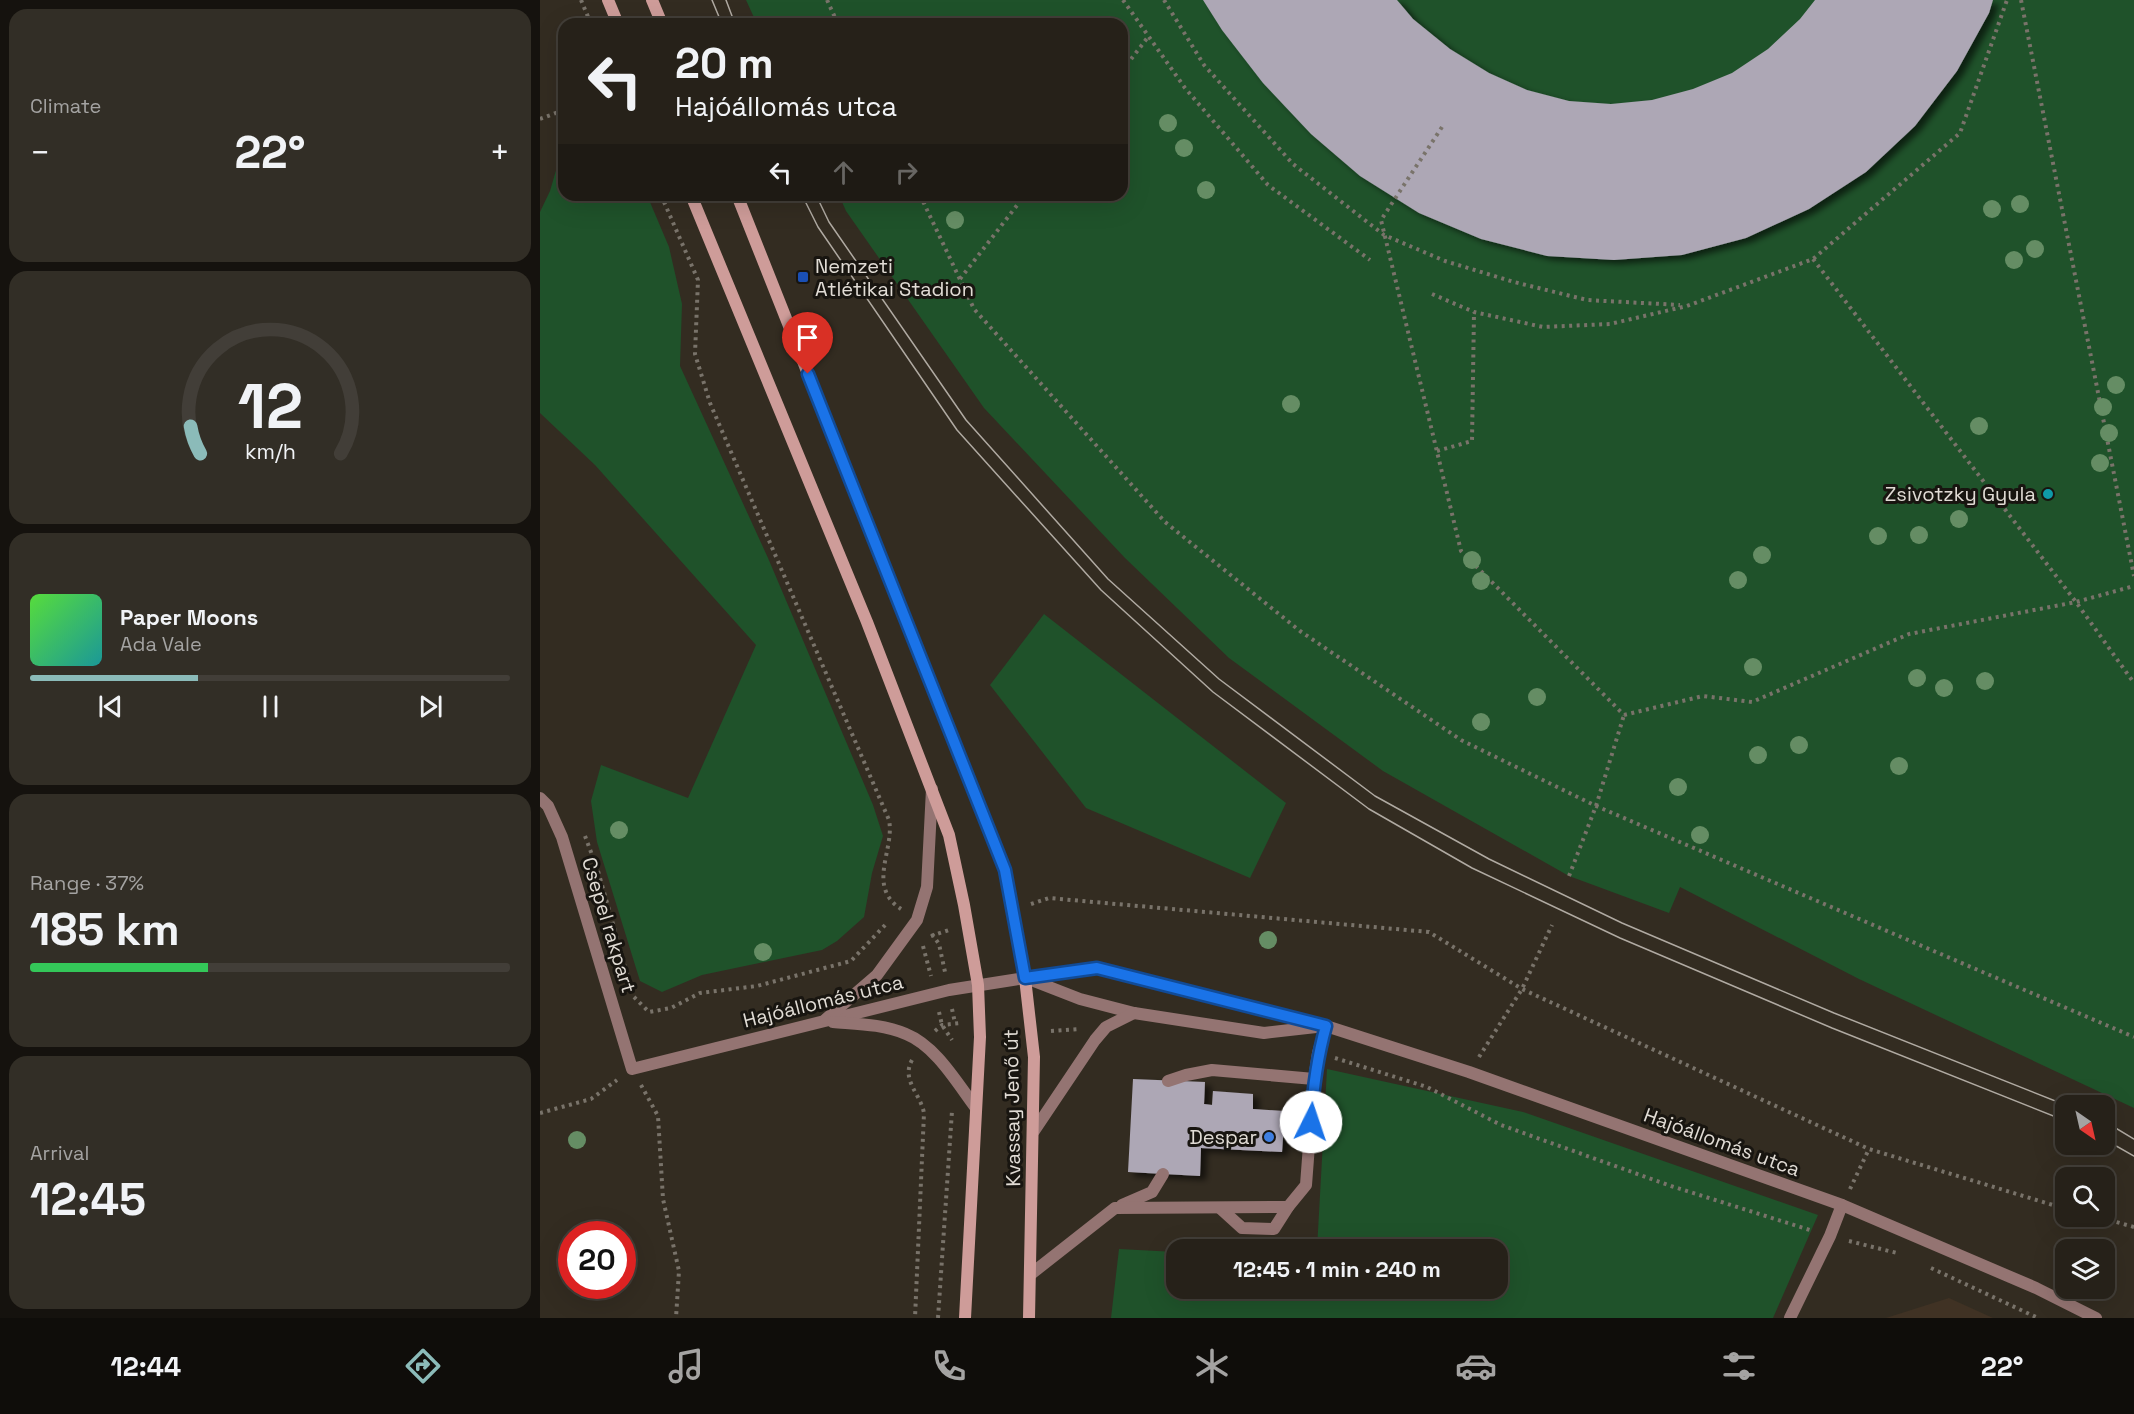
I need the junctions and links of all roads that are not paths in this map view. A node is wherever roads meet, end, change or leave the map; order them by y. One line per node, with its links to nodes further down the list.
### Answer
1 (608, 0): 3 (main road)
2 (652, 0): 4 (main road)
3 (616, 18)
4 (660, 18)
5 (694, 201): 7 (main road, Kvassay Jenő út)
6 (739, 201): 9 (main road, Kvassay Jenő út)
7 (932, 788): 10 (main road, Kvassay Jenő út); 12 (street)
8 (540, 798): 14 (street, Csepel rakpart)
9 (1025, 978): 10 (street, Hajóállomás utca); 11 (street, Hajóállomás utca); 13 (street, Hajóállomás utca); 18 (main road, Kvassay Jenő út)
10 (978, 985): 12 (street, Hajóállomás utca); 17 (main road, Kvassay Jenő út)
11 (1134, 1013): 13 (street, Hajóállomás utca); 18 (street)
12 (822, 1022): 14 (street, Hajóállomás utca); 17 (street)
13 (1326, 1026): 15 (street); 20 (street, Hajóállomás utca)
14 (632, 1069)
15 (1314, 1079): 16 (street); 21 (street)
16 (1168, 1081)
17 (976, 1107): 25 (main road, Kvassay Jenő út)
18 (1034, 1131): 24 (main road, Kvassay Jenő út)
19 (1163, 1174): 22 (street)
20 (1842, 1205): 27 (street); 28 (street, Hajóállomás utca)
21 (1288, 1207): 23 (street); 23 (street)
22 (1115, 1208): 23 (street); 24 (street)
23 (1220, 1208)
24 (1031, 1274): 26 (main road, Kvassay Jenő út)
25 (964, 1318)
26 (1029, 1318)
27 (1790, 1318)
28 (2096, 1318)

